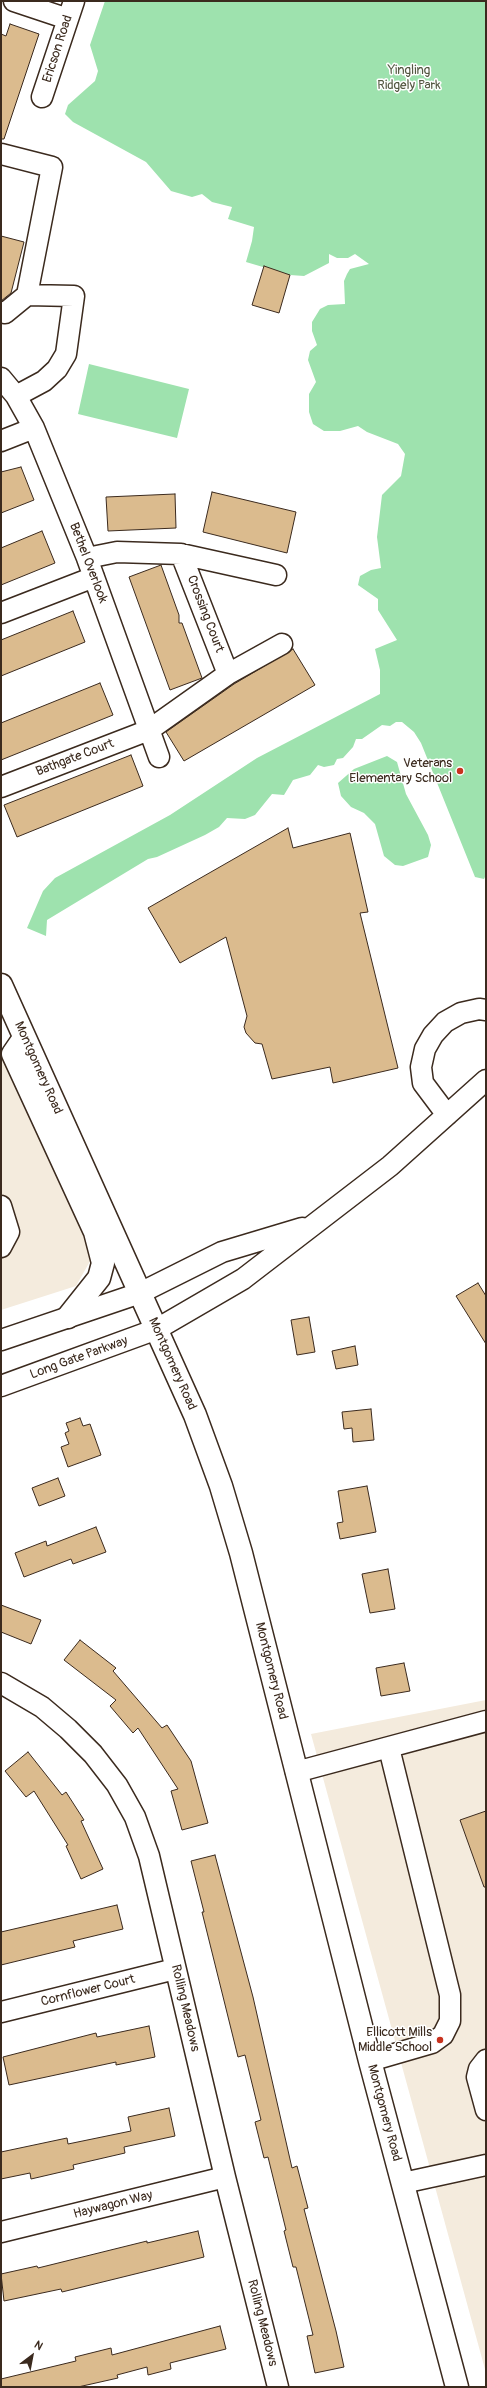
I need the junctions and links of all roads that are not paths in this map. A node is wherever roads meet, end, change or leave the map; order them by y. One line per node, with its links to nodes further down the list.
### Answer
1 (14, 1): 2 (street)
2 (71, 10): 3 (street, Ericson Road)
3 (42, 97)
4 (1, 154): 5 (street)
5 (27, 295): 6 (street); 8 (street)
6 (1, 312)
7 (1, 378): 8 (street, Bethel Overlook)
8 (16, 396): 9 (street, Bethel Overlook)
9 (34, 428): 10 (street); 12 (street, Bethel Overlook)
10 (1, 441)
11 (181, 554): 12 (street, Crossing Court); 13 (street, Crossing Court); 17 (street, Crossing Court)
12 (87, 558): 14 (street, Bethel Overlook)
13 (276, 575)
14 (94, 577): 15 (street); 18 (street, Bethel Overlook)
15 (1, 613)
16 (282, 644): 17 (street)
17 (228, 674): 18 (street)
18 (149, 730): 19 (street, Bethel Overlook); 20 (street, Bathgate Court)
19 (159, 757)
20 (1, 786)
21 (1, 984): 23 (main road, Montgomery Road)
22 (486, 1010): 25 (street)
23 (24, 1038): 29 (main road, Montgomery Road); 30 (main road)
24 (486, 1080): 25 (street, Long Gate Parkway)
25 (447, 1115): 27 (street, Long Gate Parkway)
26 (1, 1206): 28 (street)
27 (314, 1224): 29 (street); 31 (street, Long Gate Parkway)
28 (1, 1247)
29 (140, 1293): 30 (street); 31 (main road, Montgomery Road)
30 (68, 1317): 32 (street)
31 (157, 1329): 33 (street, Long Gate Parkway); 37 (main road, Montgomery Road)
32 (1, 1340)
33 (1, 1386)
34 (1, 1684): 38 (street, Rolling Meadows)
35 (486, 1721): 36 (street)
36 (389, 1748): 37 (street); 41 (street)
37 (296, 1772): 41 (main road, Montgomery Road)
38 (175, 1969): 39 (street, Cornflower Court); 44 (street, Rolling Meadows)
39 (1, 2012)
40 (486, 2060): 42 (street)
41 (370, 2061): 45 (main road, Montgomery Road)
42 (486, 2110)
43 (486, 2165): 45 (street)
44 (225, 2177): 46 (street, Haywagon Way); 47 (street, Rolling Meadows)
45 (403, 2183): 48 (main road, Montgomery Road)
46 (1, 2232)
47 (272, 2386)
48 (457, 2387)

